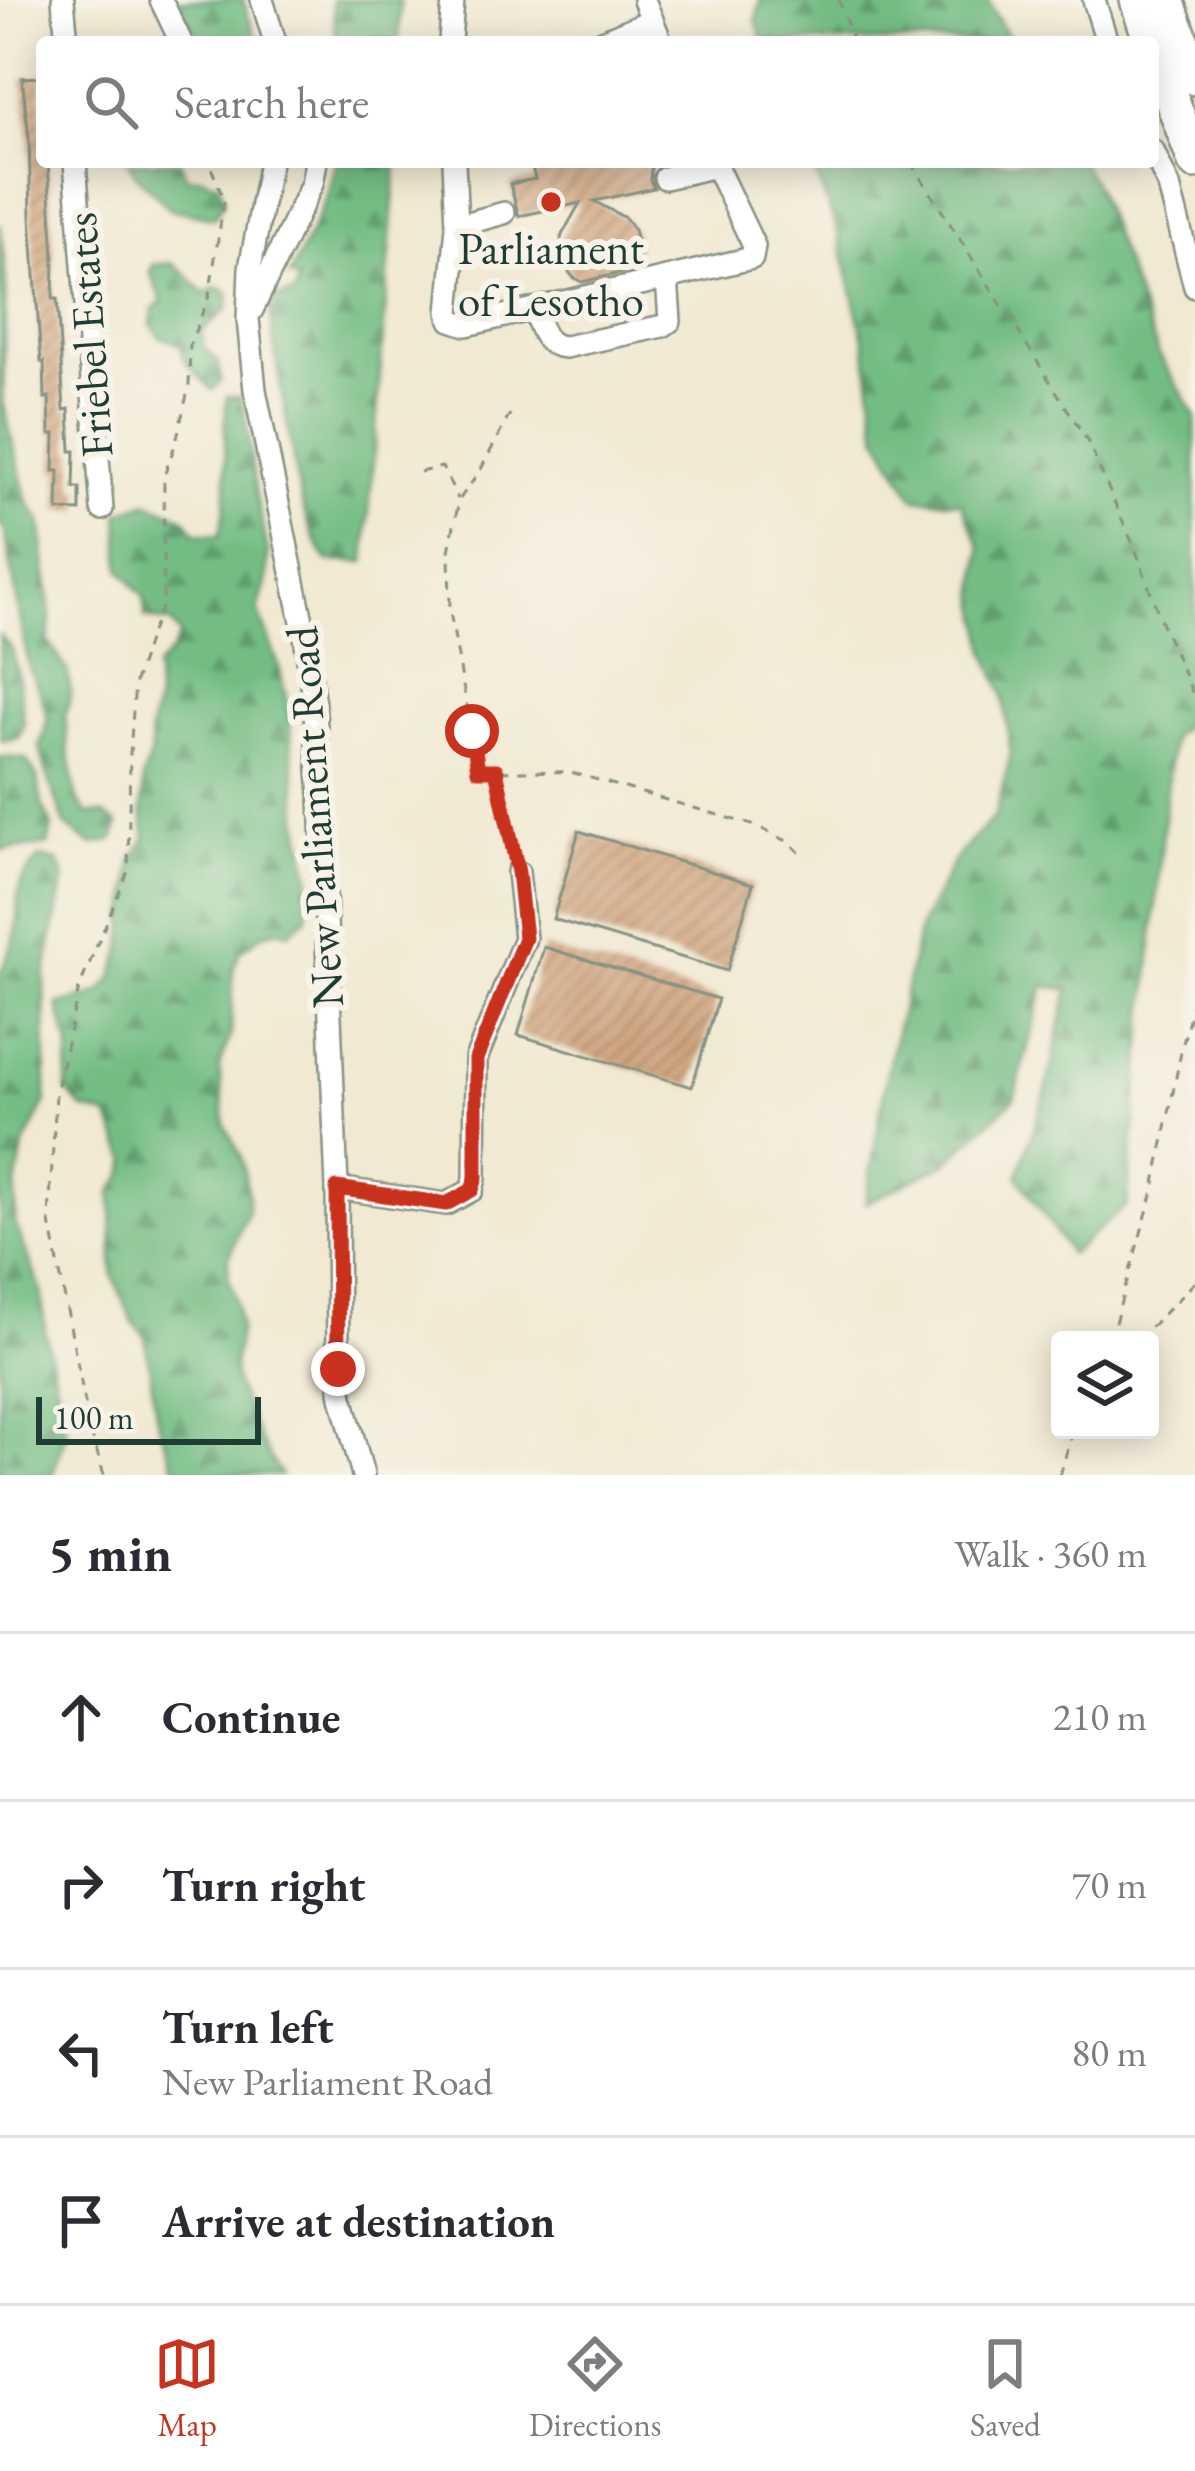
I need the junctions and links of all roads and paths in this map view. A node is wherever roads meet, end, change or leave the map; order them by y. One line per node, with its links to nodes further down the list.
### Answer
1 (63, 0): 10 (street)
2 (160, 0): 11 (street)
3 (262, 0): 12 (street)
4 (453, 0): 13 (street)
5 (839, 0): 15 (path)
6 (1094, 0): 16 (street)
7 (1137, 0): 17 (highway)
8 (1167, 0): 19 (highway)
9 (648, 10): 14 (street)
10 (66, 36)
11 (179, 36)
12 (273, 36)
13 (450, 36)
14 (609, 36)
15 (851, 36)
16 (1105, 36)
17 (1149, 36)
18 (1159, 64): 20 (highway)
19 (1195, 77)
20 (1195, 162)
21 (1159, 164): 34 (street)
22 (75, 168): 40 (street, Friebel Estates)
23 (211, 168): 51 (path)
24 (269, 168): 36 (street, New Parliament Road)
25 (315, 168): 36 (street)
26 (454, 168): 32 (street)
27 (701, 168): 30 (street)
28 (717, 168): 33 (street)
29 (915, 168): 41 (path)
30 (665, 178)
31 (504, 213): 32 (street)
32 (457, 226): 35 (street)
33 (667, 278): 35 (street); 35 (street)
34 (1195, 287)
35 (534, 311)
36 (248, 319): 46 (street, New Parliament Road)
37 (510, 414): 39 (path)
38 (420, 472): 39 (path)
39 (459, 500): 42 (path)
40 (102, 509)
41 (1195, 698)
42 (496, 770): 43 (path); 44 (path)
43 (805, 858)
44 (518, 872): 46 (street)
45 (1195, 994): 48 (path)
46 (337, 1188): 52 (street, New Parliament Road)
47 (1195, 1282): 49 (path)
48 (1113, 1331)
49 (1147, 1331)
50 (1070, 1439): 53 (path)
51 (104, 1475)
52 (363, 1475)
53 (1060, 1475)

